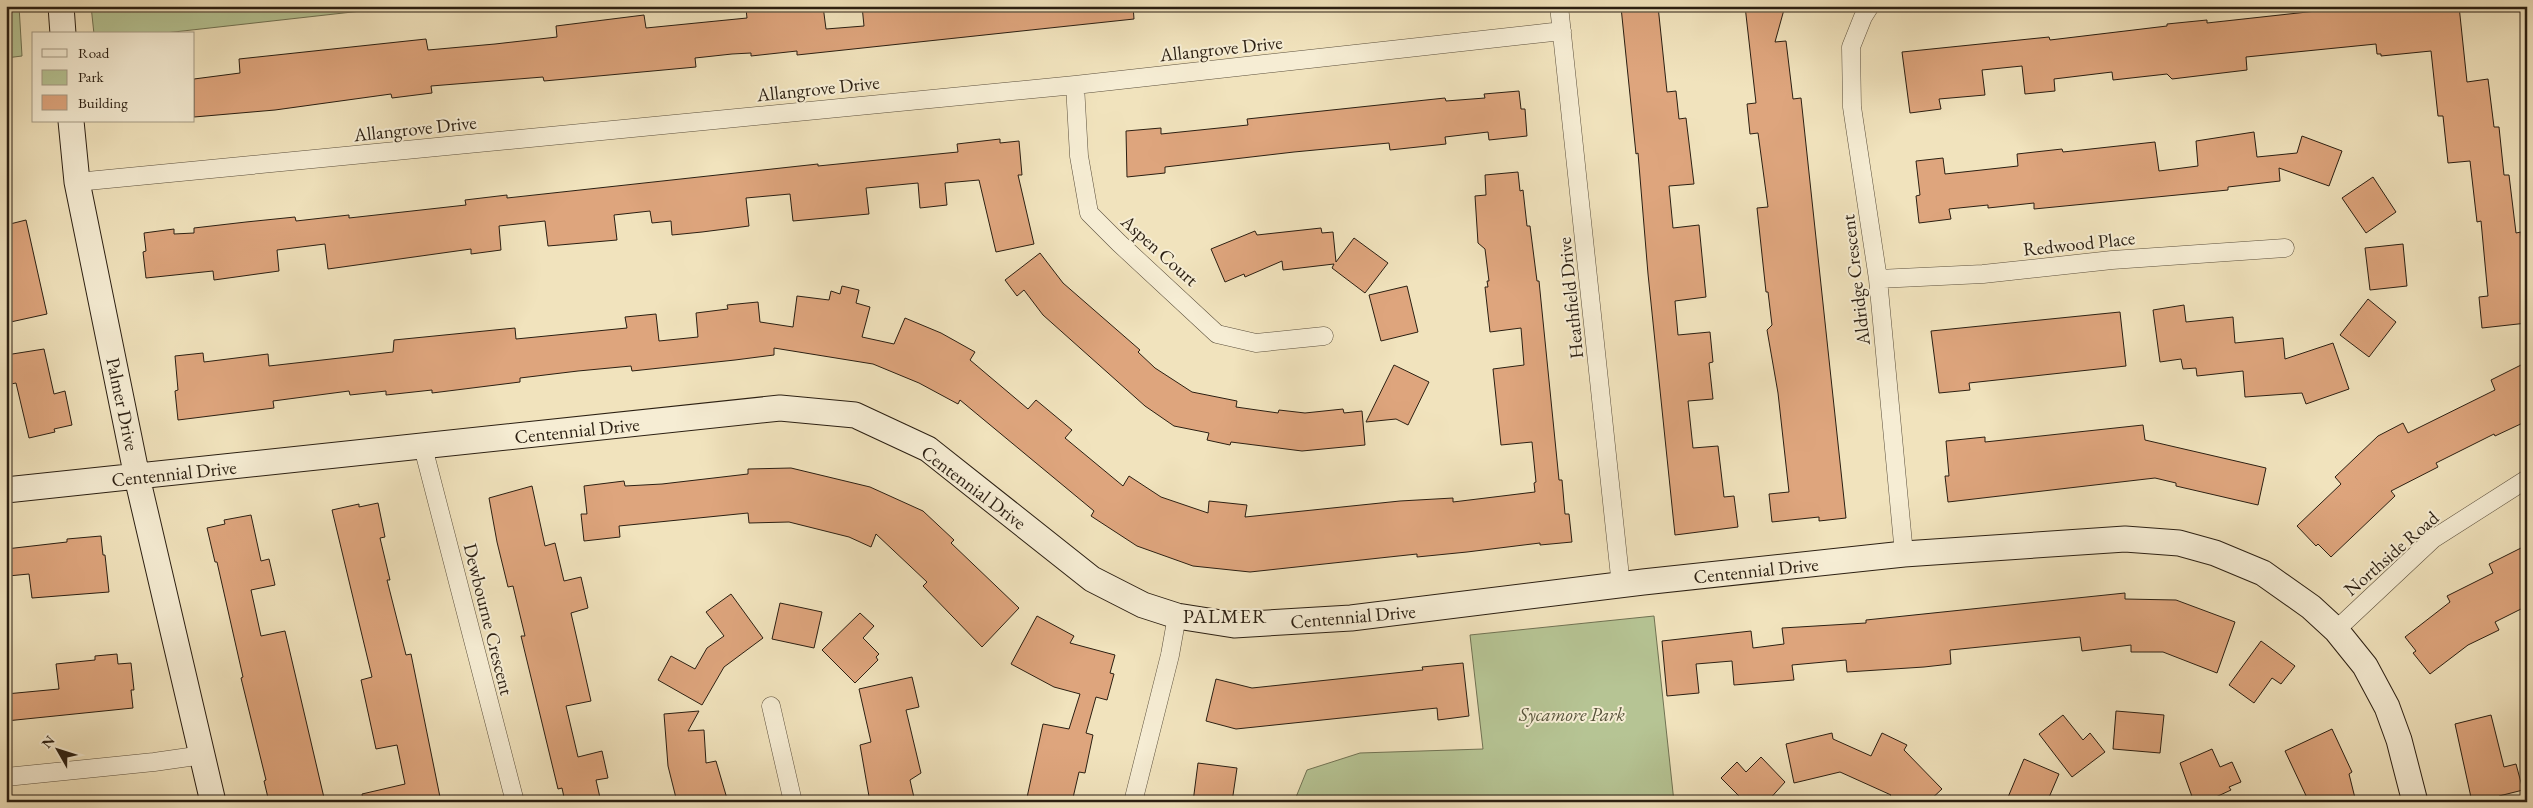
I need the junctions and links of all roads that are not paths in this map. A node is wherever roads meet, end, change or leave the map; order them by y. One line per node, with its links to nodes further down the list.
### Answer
1 (61, 6): 5 (street)
2 (1559, 6): 4 (street, Heathfield Drive)
3 (1870, 6): 10 (street, Aldridge Crescent)
4 (1562, 31): 6 (street, Allangrove Drive); 17 (street, Heathfield Drive)
5 (63, 32)
6 (1075, 84): 8 (street, Allangrove Drive); 11 (street, Aspen Court)
7 (71, 122): 8 (street, Palmer Drive)
8 (77, 182): 13 (street, Palmer Drive)
9 (2285, 248): 10 (street, Redwood Place)
10 (1878, 279): 16 (street, Aldridge Crescent)
11 (1324, 336)
12 (423, 447): 13 (street, Centennial Drive); 18 (street, Centennial Drive); 24 (street, Dewbourne Crescent)
13 (137, 477): 15 (street, Centennial Drive); 21 (street, Palmer Drive)
14 (2527, 479): 19 (street, Northside Road)
15 (6, 490)
16 (1904, 554): 17 (street, Centennial Drive); 19 (street, Centennial Drive)
17 (1622, 586): 18 (street, Centennial Drive)
18 (1177, 616): 26 (street)
19 (2336, 630): 27 (street, Centennial Drive)
20 (771, 706): 25 (street)
21 (203, 755): 22 (street); 23 (street, Palmer Drive)
22 (6, 777)
23 (213, 802)
24 (514, 802)
25 (793, 802)
26 (1133, 802)
27 (2416, 802)

